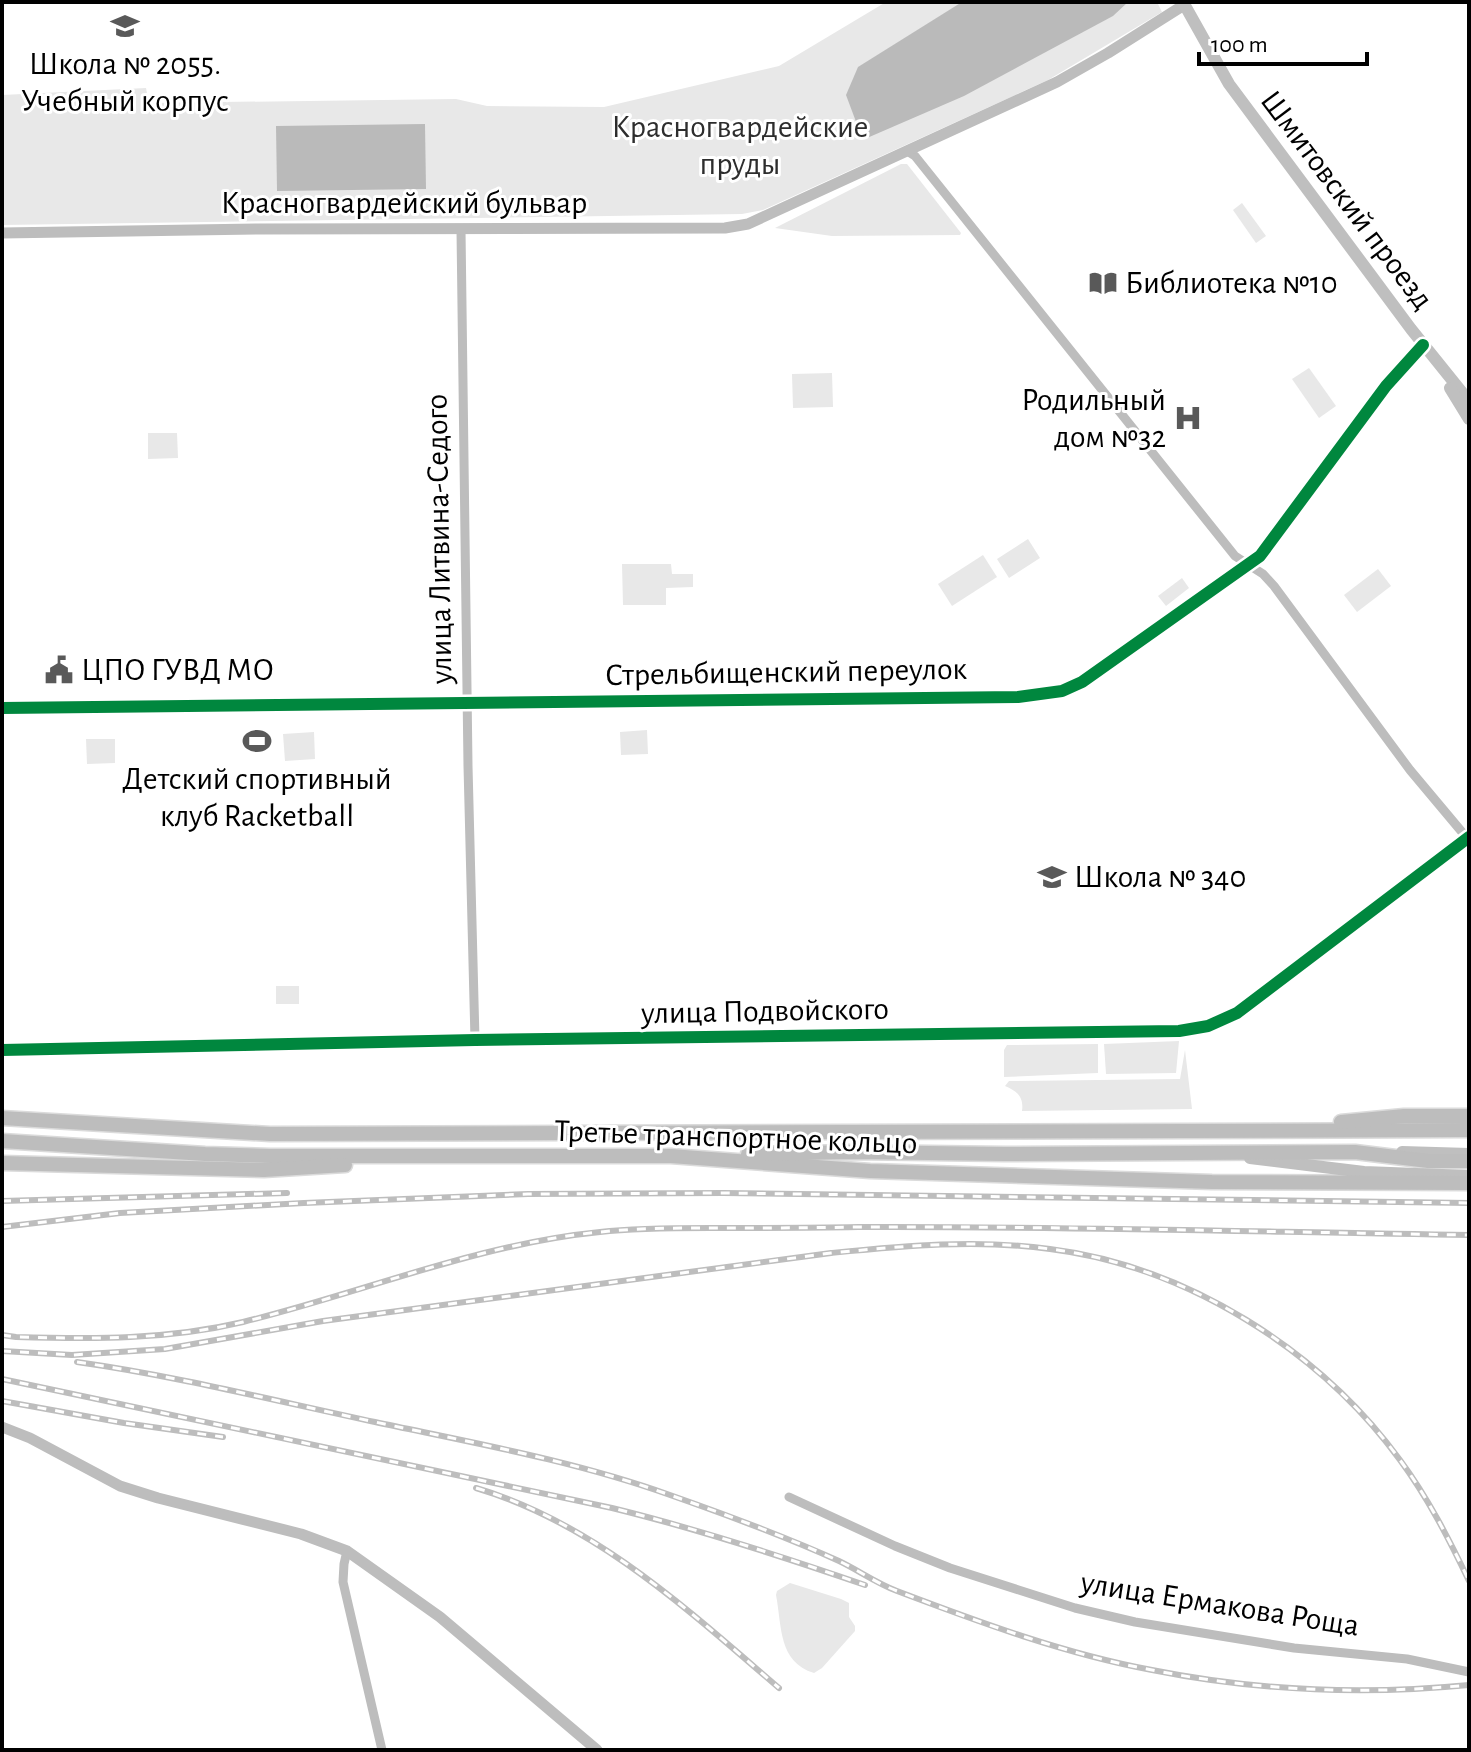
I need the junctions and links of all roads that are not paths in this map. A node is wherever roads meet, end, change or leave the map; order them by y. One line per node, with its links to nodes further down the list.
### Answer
1 (1184, 3): 2 (street, Красногвардейский бульвар); 5 (main road, Шмитовский проезд)
2 (907, 151): 3 (street, Красногвардейский бульвар); 8 (street)
3 (461, 230): 4 (street, Красногвардейский бульвар); 9 (street, улица Литвина-Седого)
4 (2, 233)
5 (1423, 345): 6 (main road, Шмитовский проезд); 7 (main road, Шмитовский проезд); 8 (street, Стрельбищенский переулок)
6 (1469, 401)
7 (1469, 419)
8 (1247, 566): 9 (street, Стрельбищенский переулок); 11 (street)
9 (467, 702): 10 (street, Стрельбищенский переулок); 12 (street, улица Литвина-Седого)
10 (2, 708)
11 (1468, 838): 12 (street, улица Подвойского)
12 (475, 1040): 13 (street, улица Подвойского)
13 (2, 1050)
14 (1469, 1116): 16 (main road)
15 (2, 1118): 16 (main road, Третье транспортное кольцо)
16 (1277, 1130): 17 (main road, Третье транспортное кольцо)
17 (1469, 1130)
18 (2, 1141): 23 (main road, Третье транспортное кольцо)
19 (1355, 1152): 20 (main road, Третье транспортное кольцо); 21 (main road); 24 (main road, Третье транспортное кольцо)
20 (1220, 1153): 22 (main road, Третье транспортное кольцо); 26 (main road)
21 (1469, 1154)
22 (671, 1156): 23 (main road, Третье транспортное кольцо); 27 (main road, Третье транспортное кольцо)
23 (443, 1157): 25 (main road)
24 (1469, 1161)
25 (2, 1163)
26 (1469, 1176)
27 (1469, 1183)
28 (2, 1427): 30 (street)
29 (789, 1497): 31 (street, улица Ермакова Роща)
30 (347, 1551): 32 (street); 33 (street)
31 (1469, 1672)
32 (382, 1750)
33 (597, 1750)

